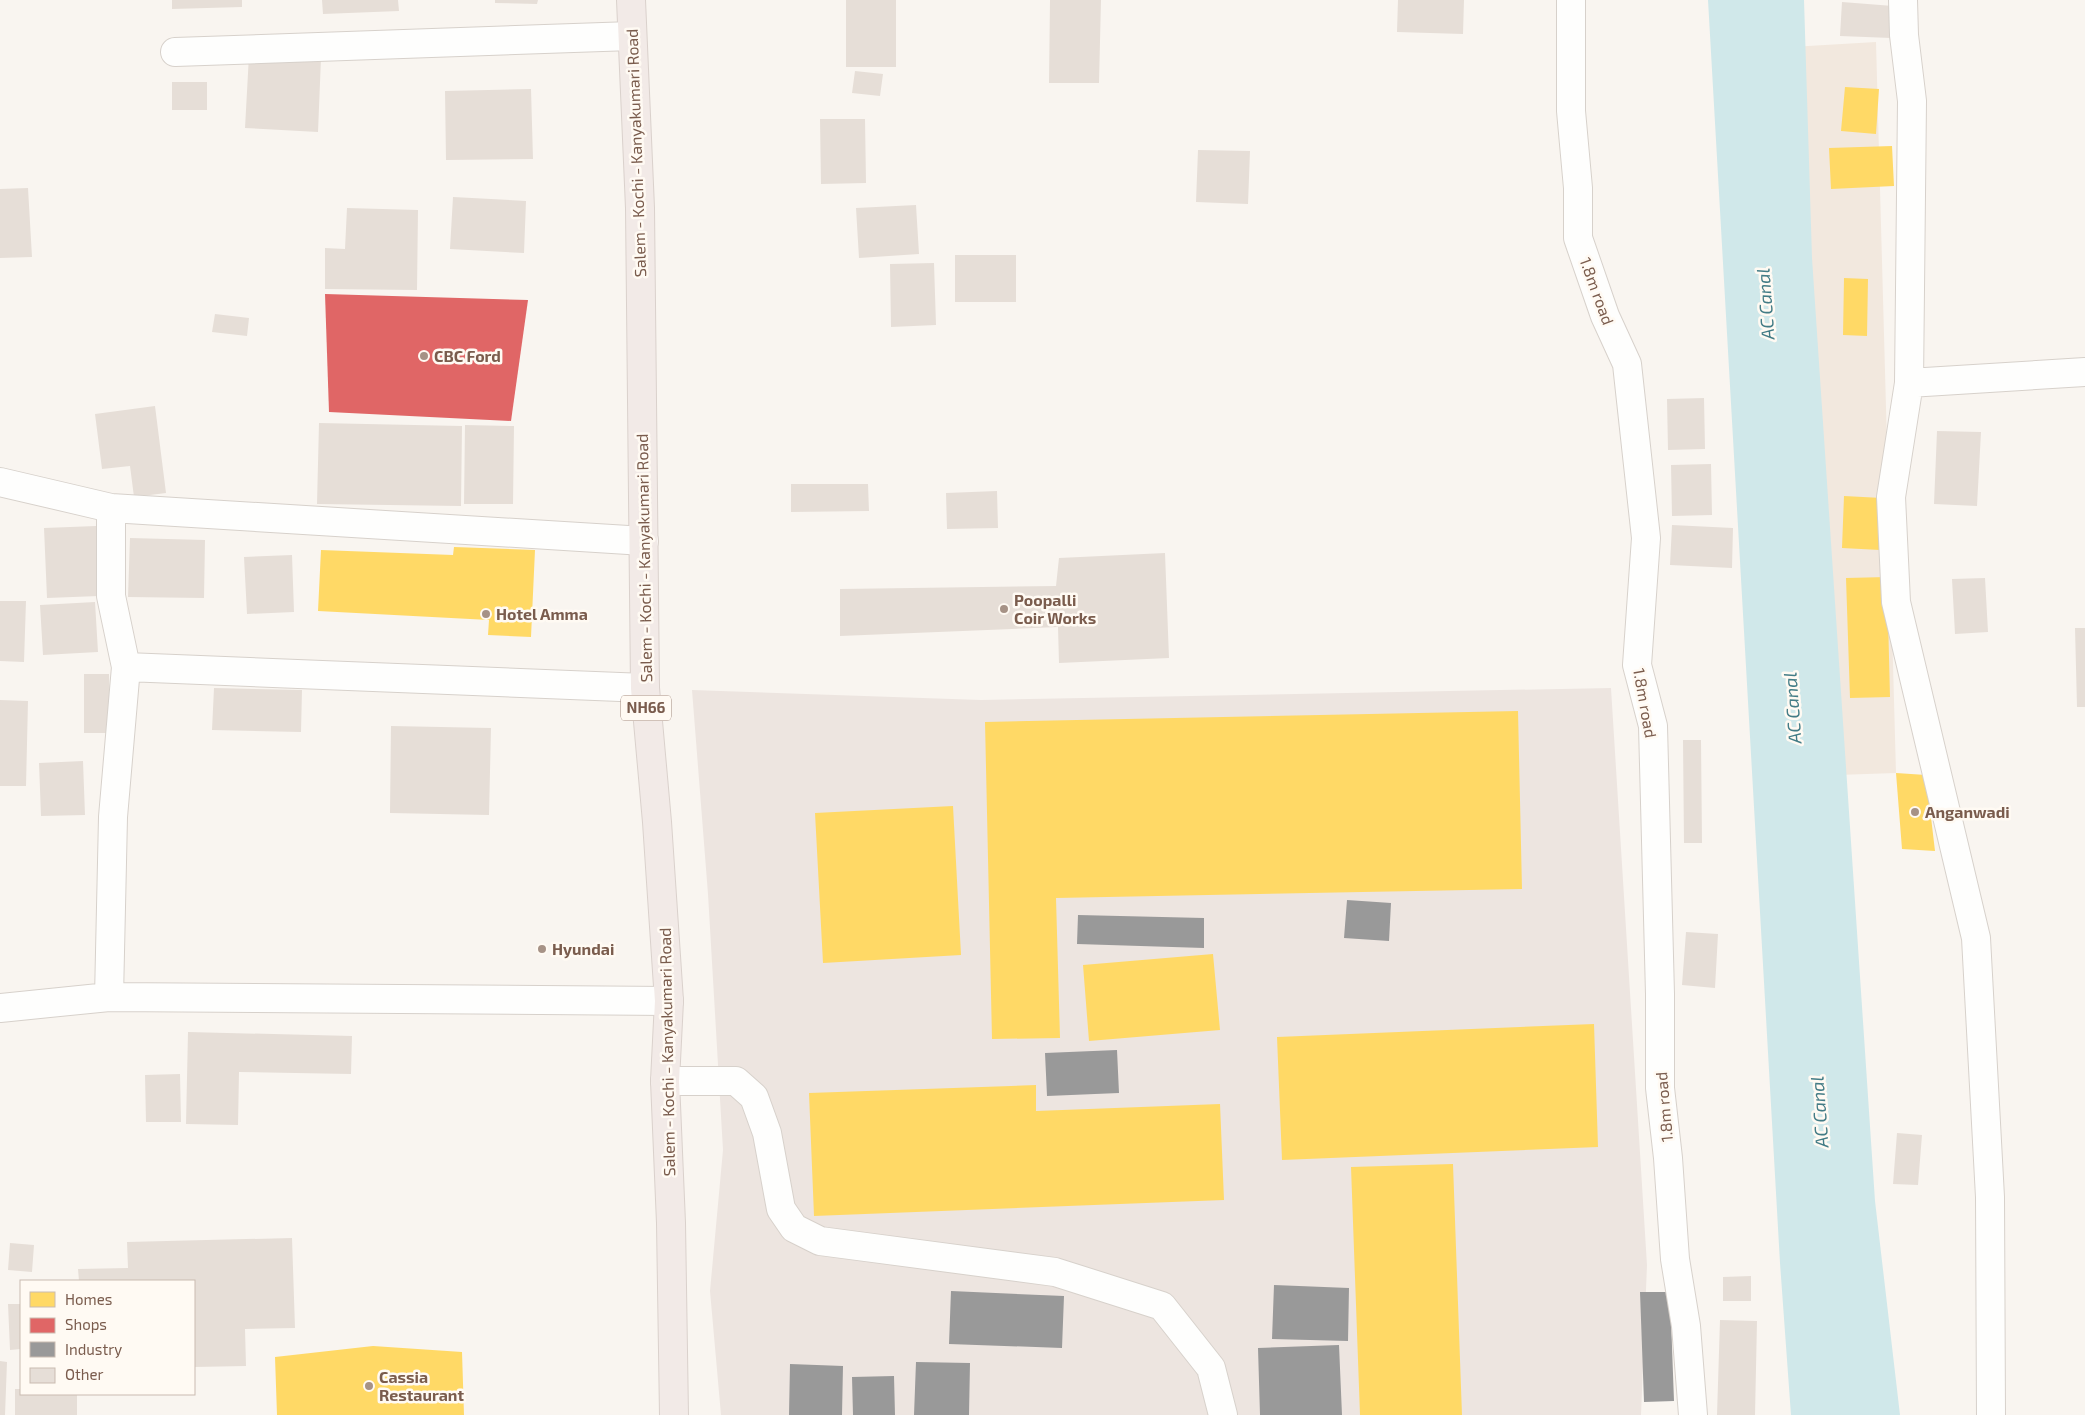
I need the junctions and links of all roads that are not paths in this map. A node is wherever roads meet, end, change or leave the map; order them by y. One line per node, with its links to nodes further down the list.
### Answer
1 (631, 0): 4 (highway, Salem - Kochi - Kanyakumari Road / NH66)
2 (1571, 0): 19 (street, 1.8m road)
3 (1903, 0): 7 (street)
4 (632, 36): 5 (street); 10 (highway, Salem - Kochi - Kanyakumari Road / NH66)
5 (175, 52)
6 (2085, 372): 7 (street)
7 (1908, 383): 20 (street)
8 (0, 482): 9 (street)
9 (111, 508): 10 (street); 11 (street)
10 (644, 541): 12 (highway, Salem - Kochi - Kanyakumari Road / NH66)
11 (126, 668): 12 (street); 13 (street)
12 (644, 688): 14 (highway, Salem - Kochi - Kanyakumari Road / NH66)
13 (109, 996): 14 (street); 15 (street)
14 (668, 1001): 16 (highway, Salem - Kochi - Kanyakumari Road / NH66)
15 (0, 1008)
16 (665, 1081): 17 (highway, Salem - Kochi - Kanyakumari Road / NH66); 18 (street)
17 (674, 1415)
18 (1223, 1415)
19 (1692, 1415)
20 (1991, 1415)

